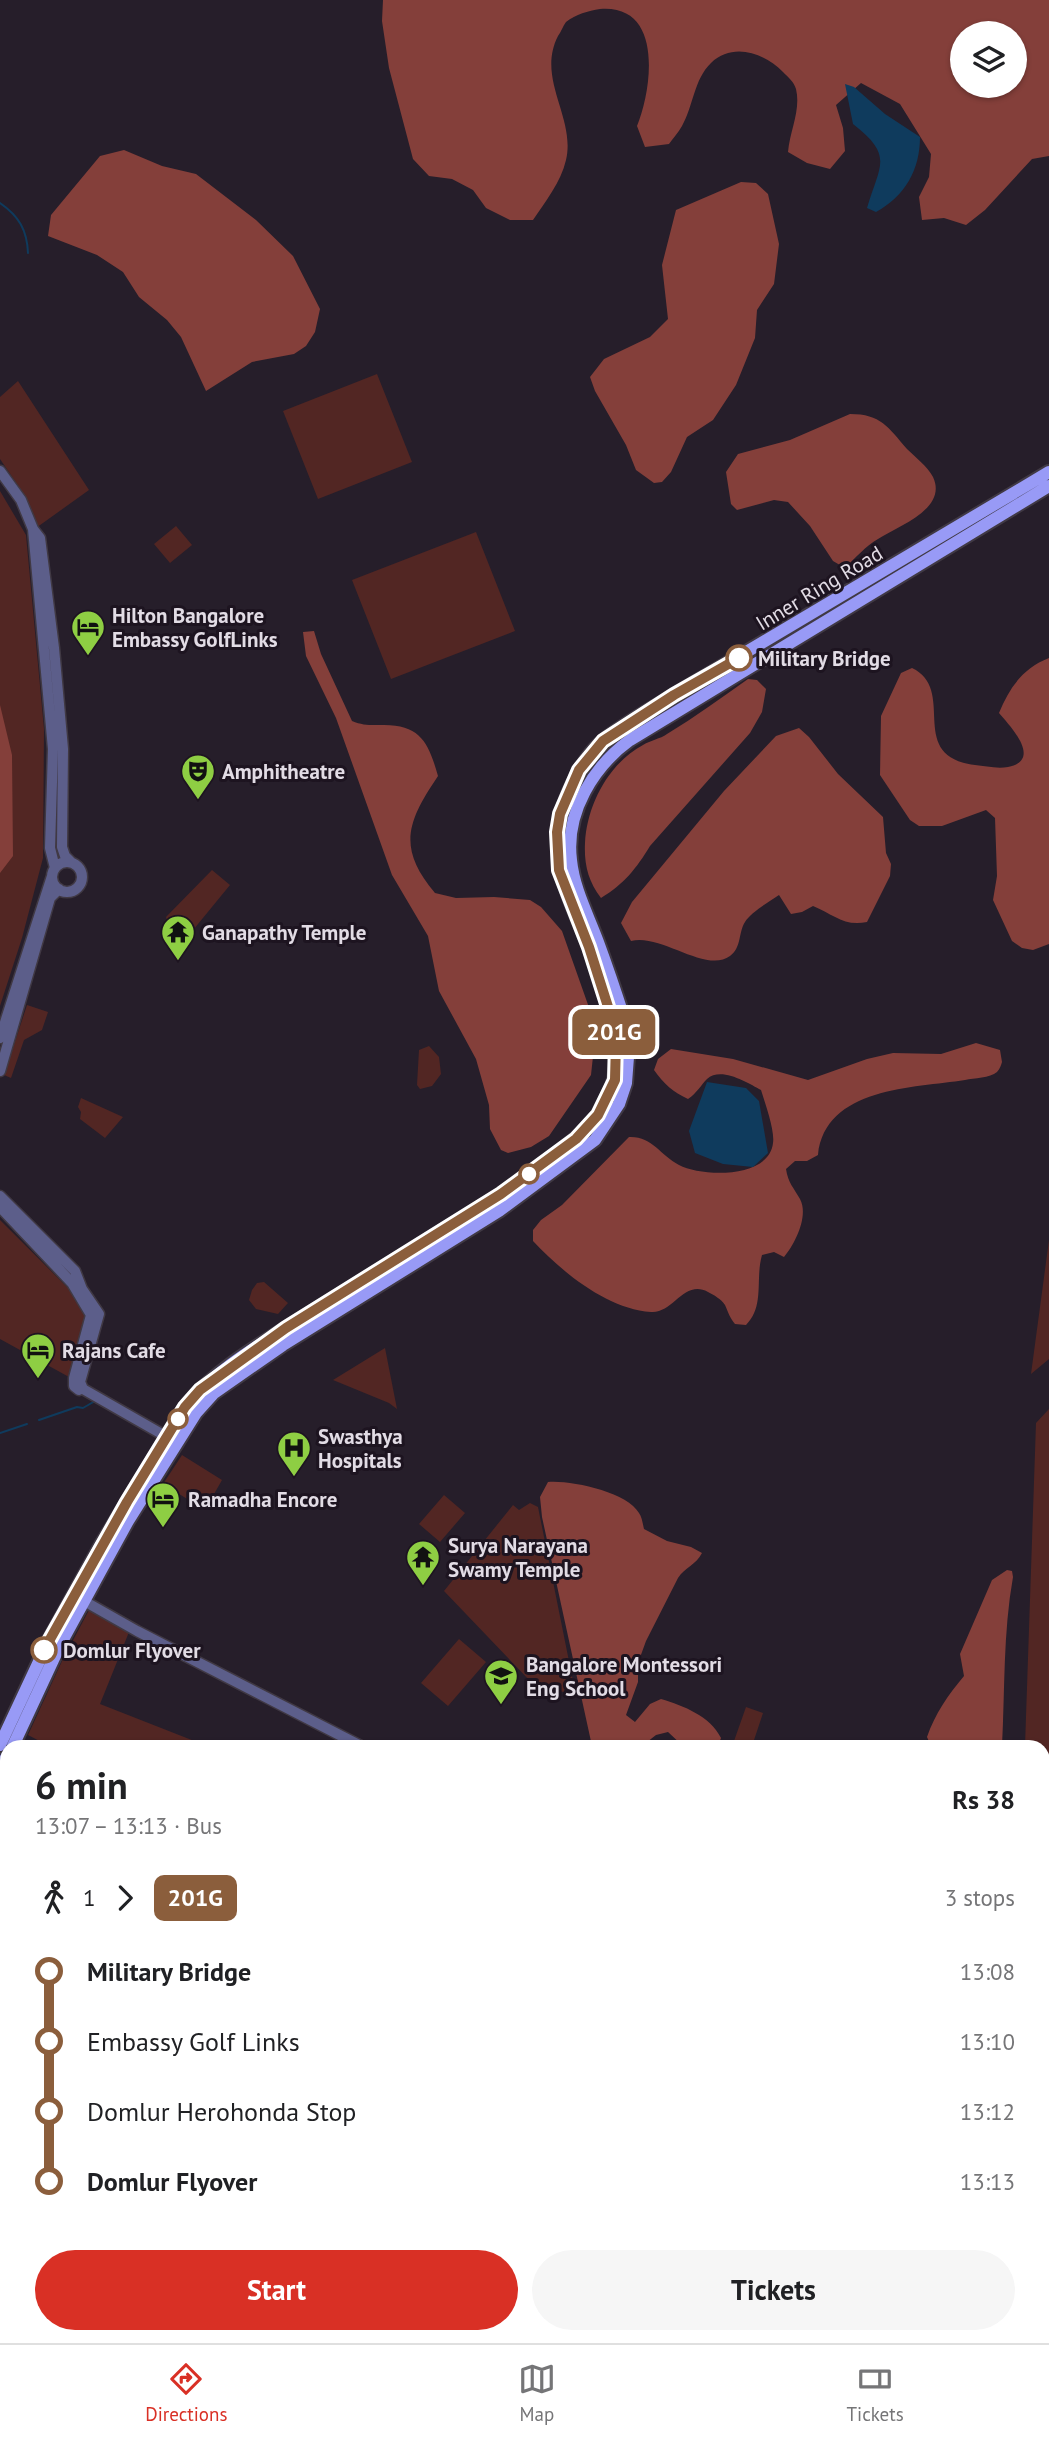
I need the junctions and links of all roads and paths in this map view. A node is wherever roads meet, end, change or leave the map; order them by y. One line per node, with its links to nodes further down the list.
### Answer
1 (0, 471): 4 (street)
2 (1049, 472): 5 (main road, Inner Ring Road)
3 (1049, 486): 5 (main road, Inner Ring Road)
4 (50, 657): 6 (street); 7 (street)
5 (739, 665): 14 (main road, Inner Ring Road); 15 (main road, Inner Ring Road)
6 (72, 863): 7 (street); 8 (street)
7 (54, 872): 8 (street); 9 (street)
8 (59, 889): 10 (street)
9 (0, 1038)
10 (0, 1071)
11 (0, 1196): 13 (street)
12 (0, 1207): 13 (street)
13 (80, 1293): 14 (street)
14 (167, 1437): 16 (main road, Inner Ring Road)
15 (84, 1601): 17 (main road, Inner Ring Road); 18 (street)
16 (2, 1740)
17 (16, 1740)
18 (349, 1740)

